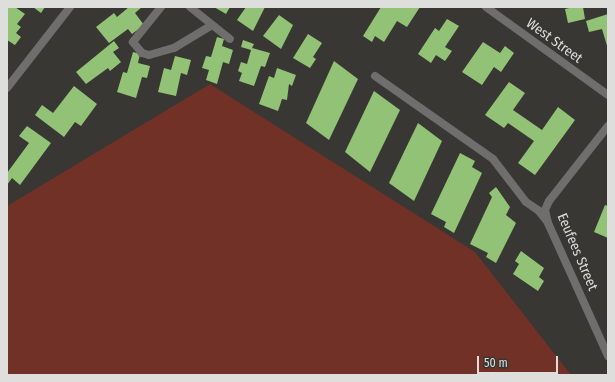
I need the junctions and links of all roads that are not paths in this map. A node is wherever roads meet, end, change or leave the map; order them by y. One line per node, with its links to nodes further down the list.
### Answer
1 (70, 7): 8 (street)
2 (161, 7): 5 (street)
3 (190, 7): 5 (street)
4 (486, 7): 9 (street, West Street)
5 (212, 25): 6 (street)
6 (230, 39)
7 (375, 76): 11 (street)
8 (7, 88)
9 (608, 95)
10 (608, 126): 11 (street, Eeufees Street)
11 (548, 223): 12 (street, Eeufees Street)
12 (608, 356)

